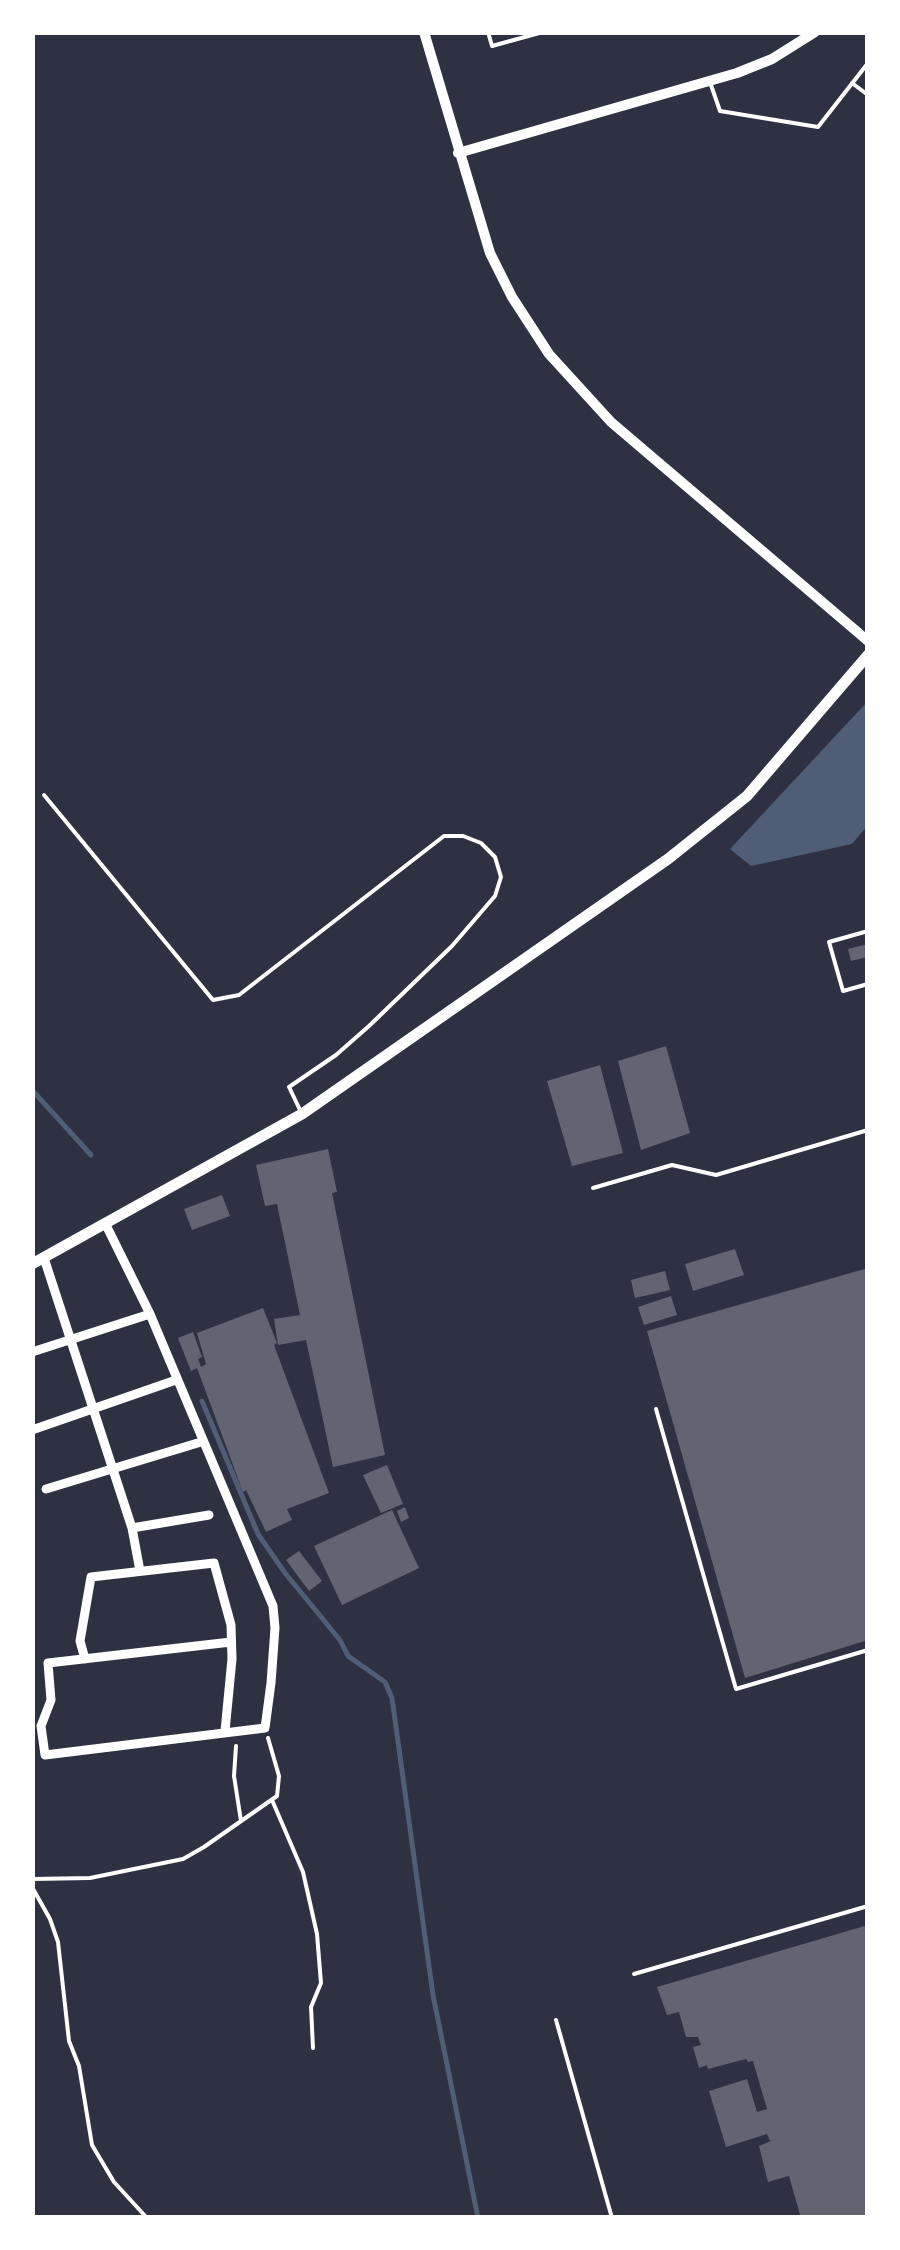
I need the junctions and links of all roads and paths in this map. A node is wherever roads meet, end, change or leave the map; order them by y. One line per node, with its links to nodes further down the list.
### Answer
1 (424, 32): 9 (street)
2 (488, 32): 3 (lane)
3 (543, 32)
4 (815, 32): 6 (street)
5 (868, 63): 7 (lane)
6 (710, 80): 7 (lane); 9 (street)
7 (852, 82): 8 (lane)
8 (868, 95)
9 (458, 153): 10 (street)
10 (868, 641)
11 (868, 655): 15 (main road)
12 (44, 795): 15 (lane)
13 (868, 931): 14 (lane)
14 (868, 984)
15 (302, 1114): 18 (main road)
16 (868, 1130): 17 (lane)
17 (593, 1188)
18 (105, 1223): 19 (main road); 20 (street)
19 (38, 1261): 21 (street)
20 (150, 1314): 21 (street); 23 (street)
21 (71, 1339): 22 (street); 24 (street)
22 (32, 1352)
23 (176, 1380): 24 (street); 27 (street)
24 (93, 1407): 26 (street); 28 (street)
25 (656, 1409): 34 (lane)
26 (32, 1430)
27 (201, 1442): 28 (street); 36 (street)
28 (113, 1469): 29 (street); 31 (street)
29 (46, 1489)
30 (209, 1515): 31 (street)
31 (132, 1528): 32 (street)
32 (140, 1571): 33 (street); 35 (street)
33 (231, 1642): 35 (street); 38 (street)
34 (868, 1650)
35 (85, 1658): 38 (street)
36 (265, 1728): 37 (street); 39 (path)
37 (237, 1731): 38 (street); 40 (path)
38 (225, 1732)
39 (272, 1800): 40 (path); 46 (path)
40 (240, 1821): 41 (path)
41 (32, 1880)
42 (32, 1887): 47 (path)
43 (868, 1906): 44 (lane)
44 (634, 1974)
45 (556, 2020): 48 (lane)
46 (313, 2048)
47 (147, 2218)
48 (612, 2218)

